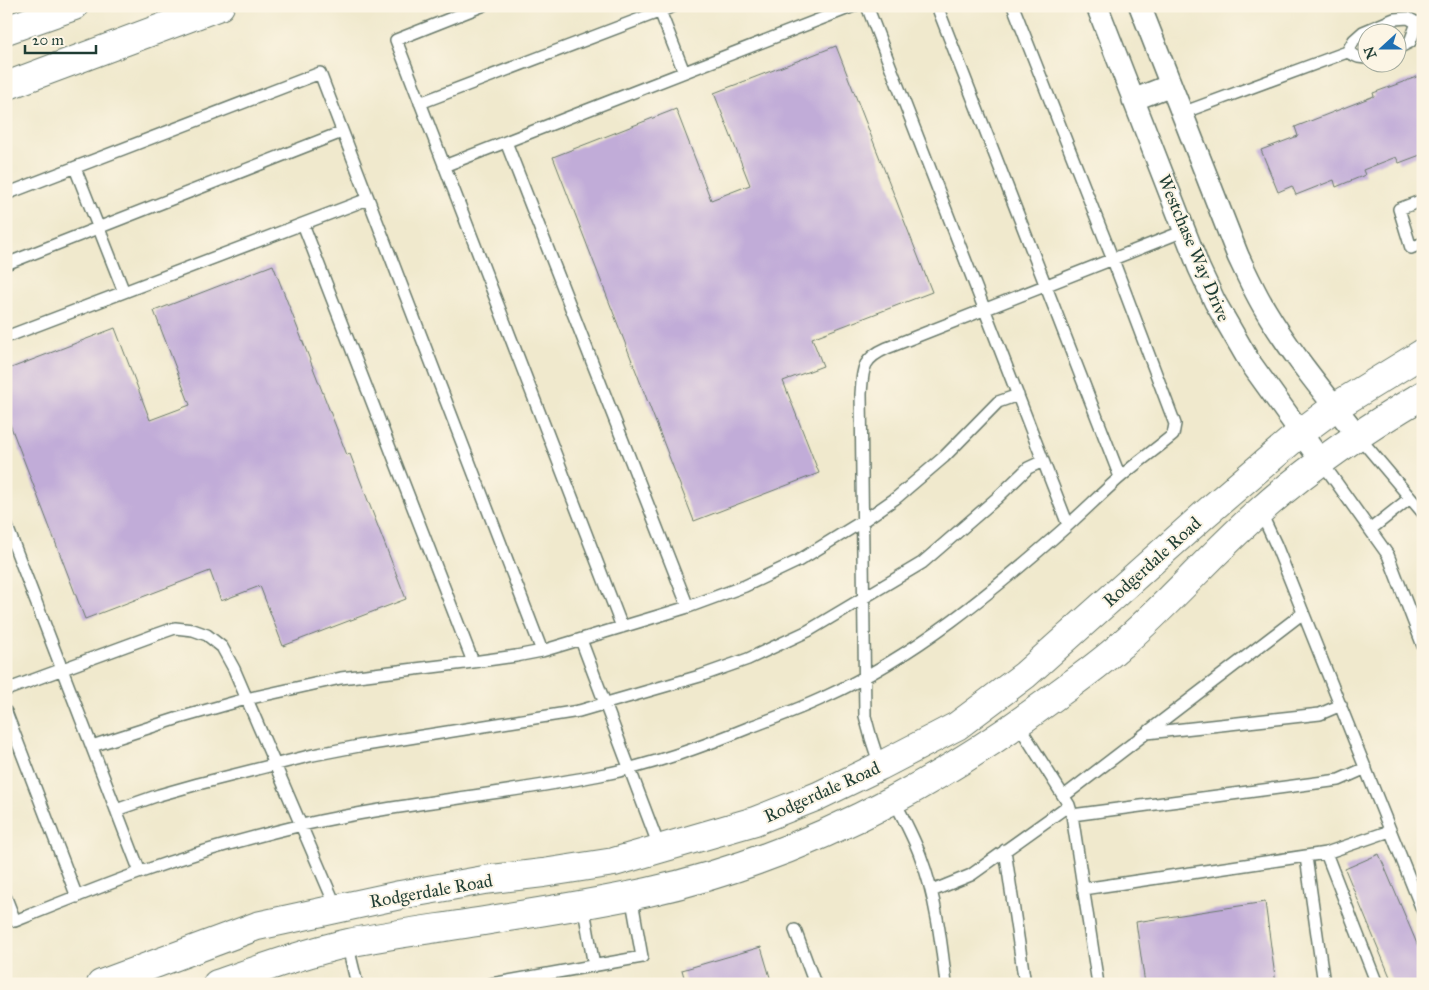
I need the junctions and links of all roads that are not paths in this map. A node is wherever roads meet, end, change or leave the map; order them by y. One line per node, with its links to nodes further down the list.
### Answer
1 (74, 6): 13 (main road)
2 (220, 6): 19 (main road)
3 (482, 6): 21 (lane)
4 (674, 6): 11 (lane)
5 (854, 6): 17 (lane)
6 (867, 6): 38 (lane)
7 (937, 6): 36 (lane)
8 (1013, 6): 34 (lane)
9 (1097, 6): 20 (street, Westchase Way Drive)
10 (1140, 6): 18 (street)
11 (659, 9): 17 (lane); 21 (lane)
12 (1420, 22): 14 (lane); 15 (lane)
13 (6, 30)
14 (1406, 44)
15 (1348, 52): 16 (lane); 22 (lane)
16 (1356, 56)
17 (684, 72): 24 (lane)
18 (1171, 85): 20 (street); 22 (street)
19 (6, 86)
20 (1133, 100): 32 (street, Westchase Way Drive)
21 (420, 103): 25 (lane)
22 (1182, 113): 43 (street)
23 (342, 132): 26 (lane); 28 (lane); 31 (lane)
24 (506, 142): 25 (lane); 57 (lane)
25 (444, 166): 59 (lane)
26 (75, 168): 27 (lane); 31 (lane)
27 (6, 194)
28 (368, 199): 30 (lane); 62 (lane)
29 (1423, 200): 33 (lane)
30 (303, 224): 37 (lane); 63 (lane)
31 (99, 228): 35 (lane); 37 (lane)
32 (1184, 231): 34 (lane); 44 (street, Westchase Way Drive)
33 (1423, 243)
34 (1113, 260): 36 (lane); 48 (lane)
35 (6, 264)
36 (1046, 286): 38 (lane); 48 (lane)
37 (124, 292): 39 (lane)
38 (985, 310): 41 (lane); 52 (lane)
39 (6, 337)
40 (1423, 353): 43 (main road, Rodgerdale Road)
41 (1018, 395): 46 (lane); 52 (lane)
42 (1423, 395): 45 (main road, Rodgerdale Road)
43 (1335, 407): 44 (main road, Rodgerdale Road); 45 (street)
44 (1300, 433): 47 (street, Westchase Way Drive); 75 (main road, Rodgerdale Road)
45 (1358, 435): 47 (main road, Rodgerdale Road); 49 (lane)
46 (1044, 461): 54 (lane); 56 (lane)
47 (1321, 461): 50 (main road, Rodgerdale Road); 55 (lane)
48 (1120, 477): 54 (lane)
49 (1410, 498): 51 (lane); 55 (lane)
50 (1260, 511): 58 (lane); 71 (main road, Rodgerdale Road)
51 (1423, 513)
52 (862, 521): 56 (lane); 57 (lane)
53 (6, 524): 64 (lane)
54 (1068, 525): 65 (lane)
55 (1371, 529): 61 (lane)
56 (864, 598): 65 (lane); 68 (lane)
57 (688, 607): 59 (lane)
58 (1303, 613): 69 (lane); 72 (lane)
59 (622, 627): 60 (lane)
60 (581, 640): 62 (lane); 68 (lane)
61 (1423, 646)
62 (542, 651): 63 (lane)
63 (473, 662): 67 (lane)
64 (62, 669): 66 (lane); 67 (lane); 73 (lane)
65 (865, 677): 75 (lane); 76 (lane)
66 (6, 690)
67 (246, 699): 73 (lane); 74 (lane)
68 (605, 704): 74 (lane); 76 (lane)
69 (1340, 705): 72 (lane); 77 (lane)
70 (6, 712): 93 (lane)
71 (1018, 724): 78 (main road, Rodgerdale Road); 79 (lane)
72 (1146, 734): 79 (lane)
73 (92, 746): 80 (lane)
74 (275, 763): 80 (lane); 82 (lane)
75 (880, 766): 78 (main road); 81 (main road, Rodgerdale Road)
76 (630, 768): 82 (lane); 84 (lane)
77 (1366, 768): 79 (lane); 83 (lane)
78 (894, 800): 87 (main road, Rodgerdale Road); 91 (lane)
79 (1069, 805): 85 (lane); 90 (lane)
80 (116, 810): 89 (lane)
81 (755, 821): 84 (main road, Rodgerdale Road); 87 (main road)
82 (302, 825): 89 (lane); 96 (lane)
83 (1390, 831): 86 (lane); 97 (lane)
84 (660, 849): 96 (main road, Rodgerdale Road)
85 (1005, 850): 91 (lane); 107 (lane)
86 (1326, 853): 88 (lane); 110 (lane)
87 (768, 856): 92 (main road, Rodgerdale Road)
88 (1306, 857): 90 (lane); 109 (lane)
89 (140, 872): 93 (lane)
90 (1084, 889): 108 (lane)
91 (932, 891): 106 (lane)
92 (631, 895): 95 (main road, Rodgerdale Road); 100 (lane)
93 (77, 897): 94 (lane)
94 (6, 898)
95 (583, 904): 99 (main road, Rodgerdale Road); 100 (lane)
96 (338, 910): 99 (main road); 101 (main road, Rodgerdale Road)
97 (1423, 912)
98 (795, 930): 105 (lane)
99 (347, 944): 102 (main road, Rodgerdale Road); 103 (lane)
100 (594, 966): 104 (lane)
101 (102, 984)
102 (217, 984)
103 (357, 984)
104 (490, 984)
105 (815, 984)
106 (946, 984)
107 (1025, 984)
108 (1098, 984)
109 (1324, 984)
110 (1377, 984)

